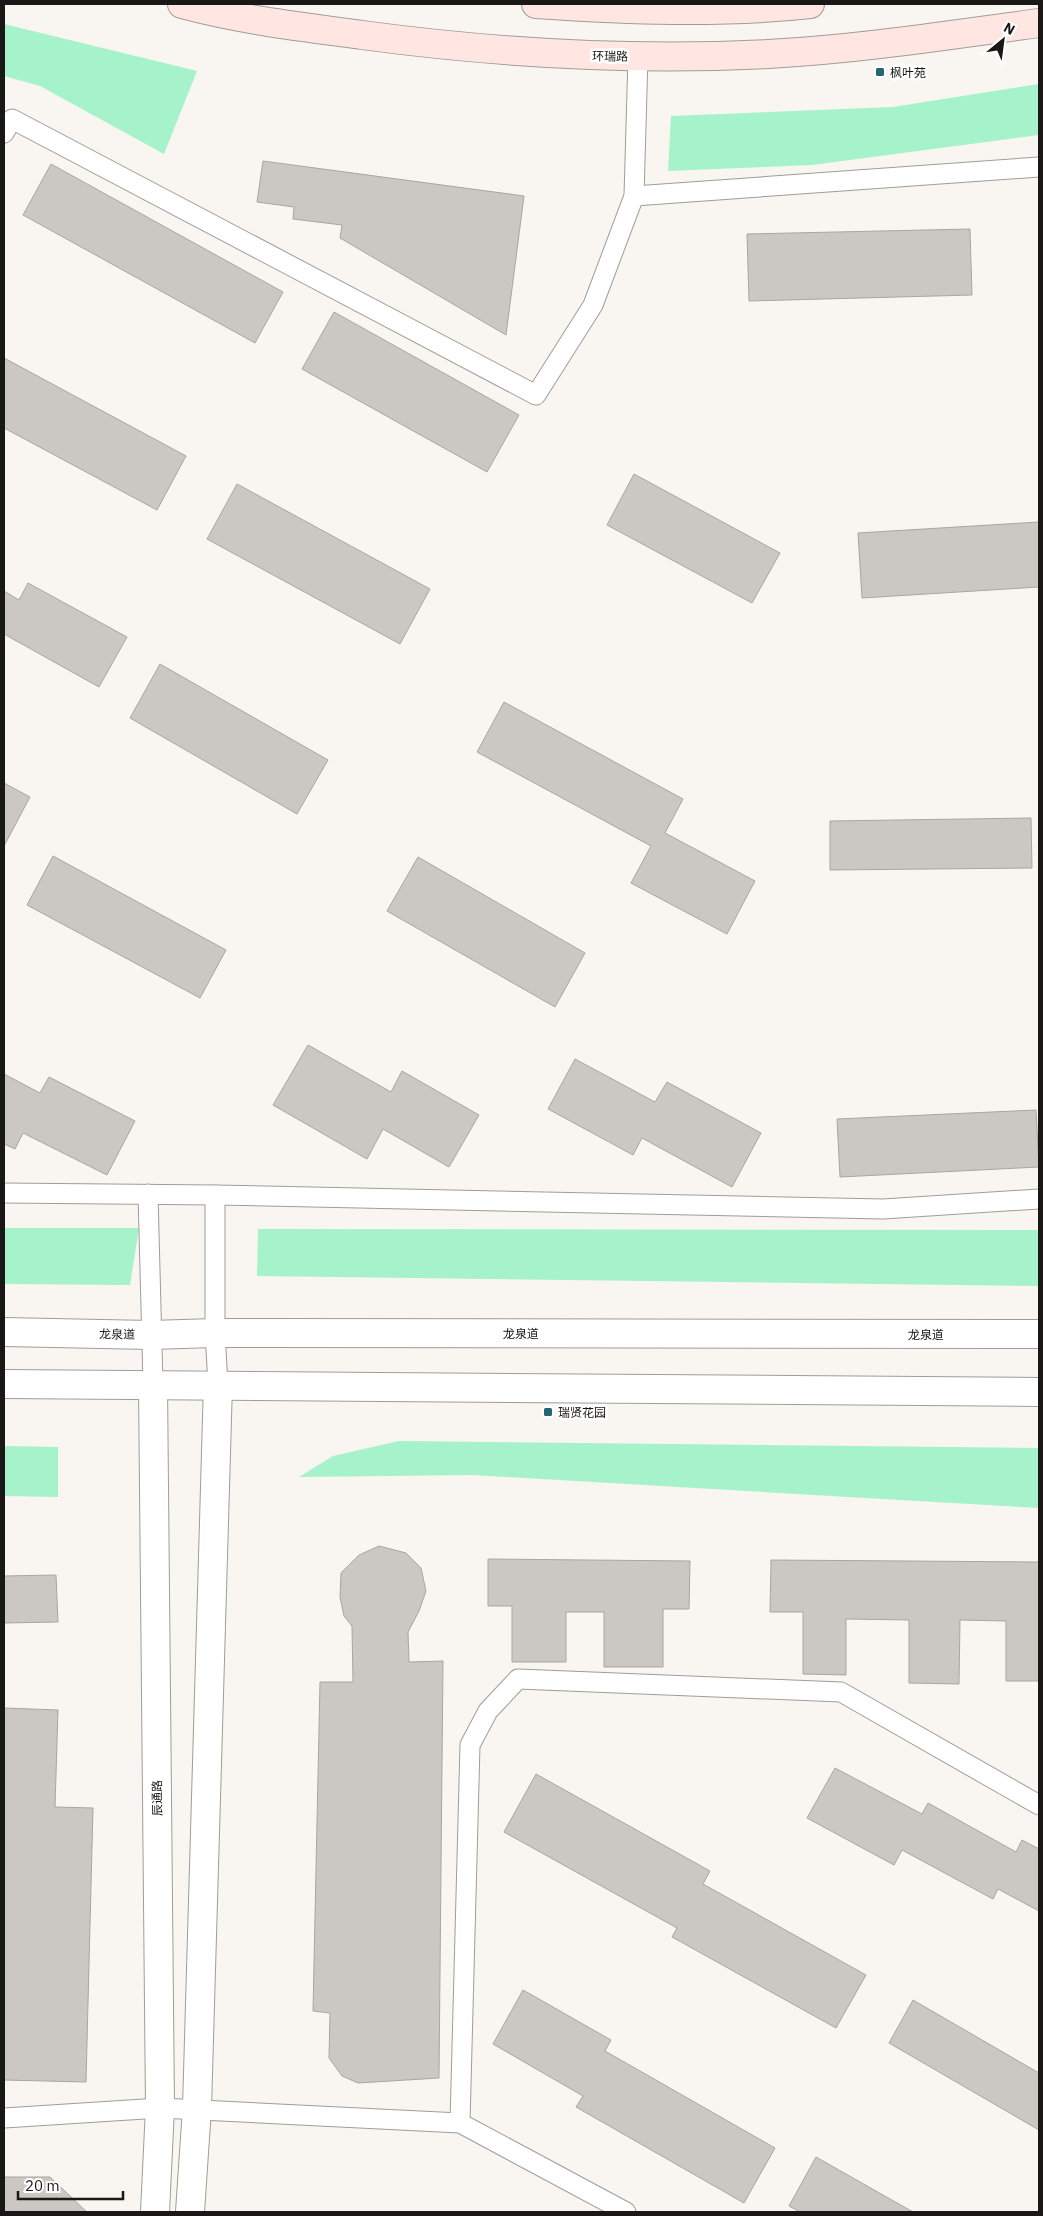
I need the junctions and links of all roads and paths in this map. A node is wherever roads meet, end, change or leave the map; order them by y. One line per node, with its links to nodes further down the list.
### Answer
1 (182, 4): 5 (main road, 环瑞路)
2 (536, 4): 3 (main road)
3 (810, 4)
4 (1039, 23): 5 (main road, 环瑞路)
5 (638, 56): 8 (lane)
6 (4, 133): 8 (lane)
7 (1039, 166): 8 (lane)
8 (634, 196)
9 (4, 1193): 10 (lane)
10 (148, 1194): 11 (lane); 16 (lane)
11 (215, 1195): 12 (lane); 14 (lane)
12 (1039, 1199)
13 (4, 1332): 16 (street, 龙泉道)
14 (215, 1333): 15 (street, 龙泉道); 16 (street, 龙泉道); 19 (lane)
15 (1039, 1334)
16 (151, 1335): 18 (lane)
17 (4, 1384): 18 (street)
18 (153, 1384): 19 (street); 22 (street, 辰通路)
19 (218, 1384): 20 (street); 23 (street)
20 (1039, 1392)
21 (1039, 1805): 25 (lane)
22 (160, 2108): 23 (lane); 24 (lane); 26 (street, 辰通路)
23 (197, 2108): 25 (lane); 27 (street)
24 (4, 2118)
25 (460, 2123): 28 (lane)
26 (155, 2212)
27 (190, 2212)
28 (626, 2212)

